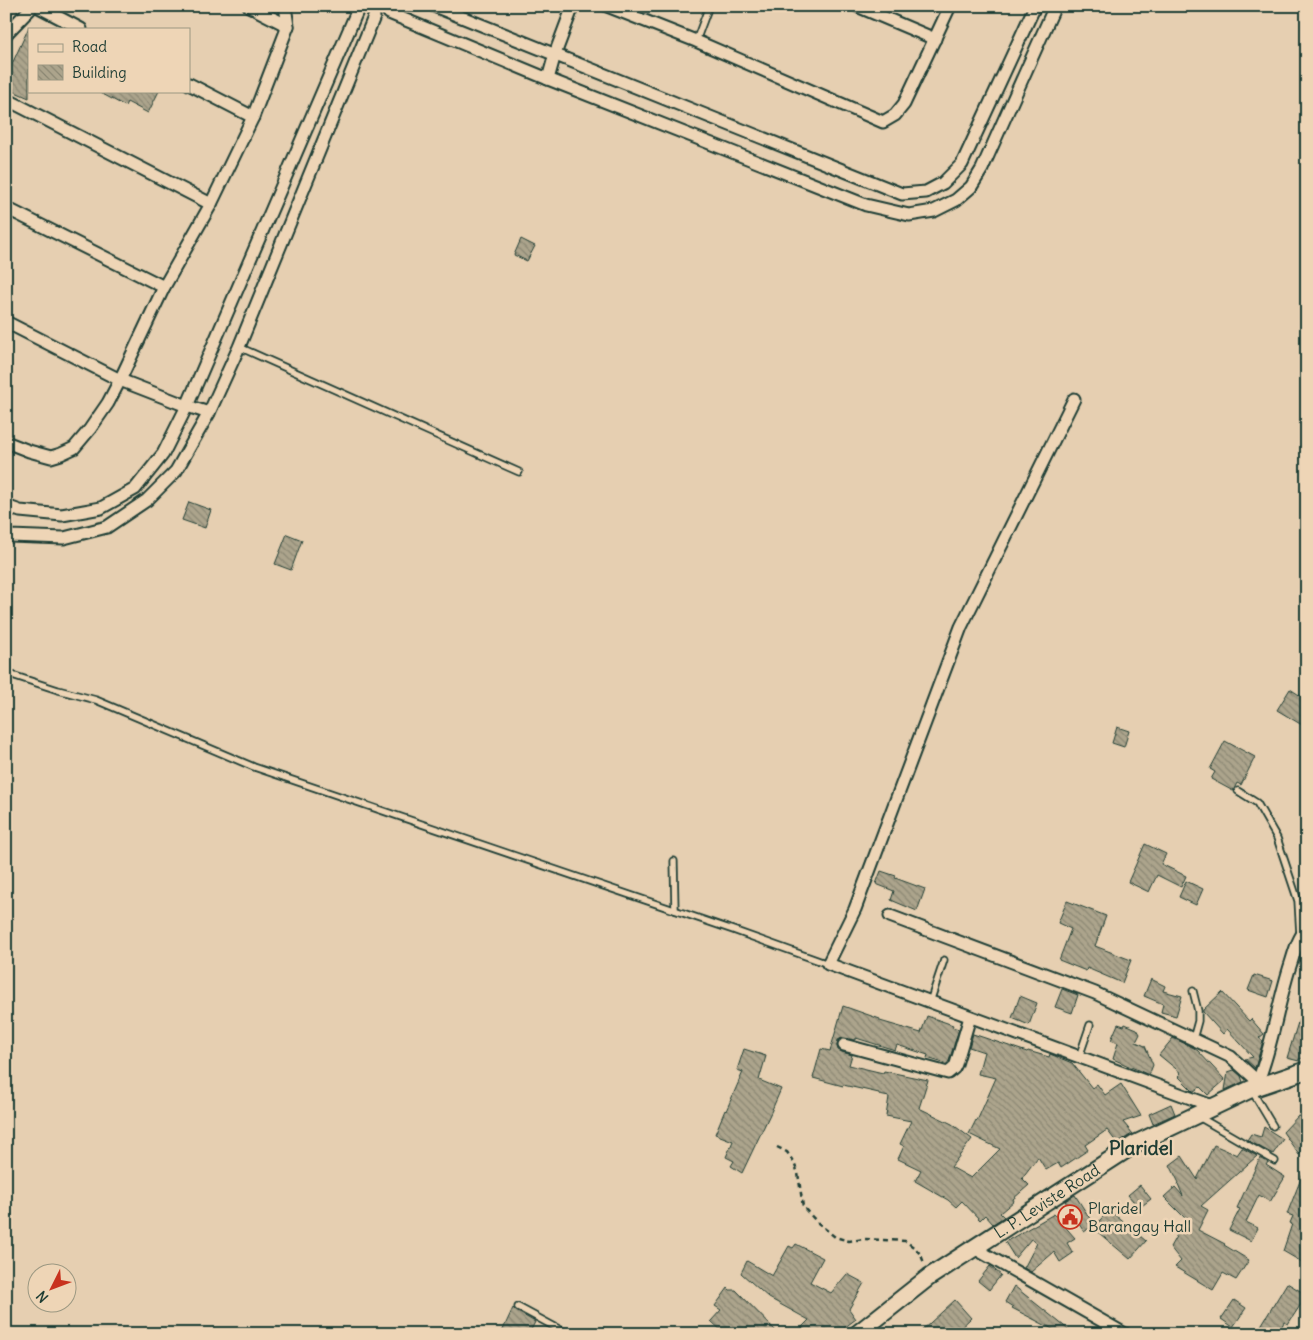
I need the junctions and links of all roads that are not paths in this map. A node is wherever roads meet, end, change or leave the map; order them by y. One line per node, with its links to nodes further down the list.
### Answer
1 (35, 6): 16 (street); 17 (street)
2 (249, 6): 15 (street)
3 (285, 6): 15 (street)
4 (434, 6): 20 (street)
5 (573, 6): 20 (street)
6 (607, 6): 19 (street)
7 (708, 6): 19 (lane)
8 (857, 6): 18 (street)
9 (950, 6): 18 (street)
10 (1035, 6): 20 (street)
11 (1056, 6): 21 (street)
12 (358, 8): 14 (street); 32 (street)
13 (392, 10): 14 (street); 21 (street)
14 (374, 17): 29 (street)
15 (288, 26): 24 (street)
16 (79, 28)
17 (6, 34)
18 (935, 39): 19 (street)
19 (696, 42)
20 (555, 54): 21 (street)
21 (548, 79)
22 (190, 85): 24 (street)
23 (6, 99): 25 (street)
24 (253, 117): 25 (street)
25 (211, 204): 27 (street)
26 (6, 208): 27 (street)
27 (164, 287): 30 (street)
28 (6, 322): 30 (street)
29 (239, 347): 33 (street); 35 (lane)
30 (120, 380): 32 (street); 34 (street)
31 (1074, 399): 45 (street)
32 (187, 406): 33 (street); 36 (street)
33 (209, 413): 37 (street)
34 (6, 442)
35 (519, 472)
36 (6, 506)
37 (6, 535)
38 (6, 674): 41 (lane)
39 (1238, 790): 43 (lane)
40 (674, 861): 41 (lane)
41 (675, 910): 45 (lane)
42 (890, 916): 50 (street)
43 (1304, 932): 54 (street)
44 (944, 960): 47 (lane)
45 (828, 964): 47 (street)
46 (1193, 990): 50 (lane)
47 (930, 1002): 48 (street)
48 (970, 1017): 51 (street); 52 (street)
49 (1090, 1025): 52 (lane)
50 (1193, 1039): 54 (street)
51 (844, 1045)
52 (1078, 1058): 55 (street)
53 (1307, 1070): 54 (main road, L. P. Leviste Road)
54 (1257, 1085): 55 (main road, L. P. Leviste Road); 57 (lane)
55 (1215, 1107): 56 (main road, L. P. Leviste Road)
56 (1197, 1116): 58 (lane); 59 (main road, L. P. Leviste Road)
57 (1273, 1126)
58 (1275, 1161)
59 (974, 1248): 62 (main road, L. P. Leviste Road); 63 (street)
60 (518, 1307): 61 (lane)
61 (568, 1334)
62 (857, 1334)
63 (1125, 1334)

